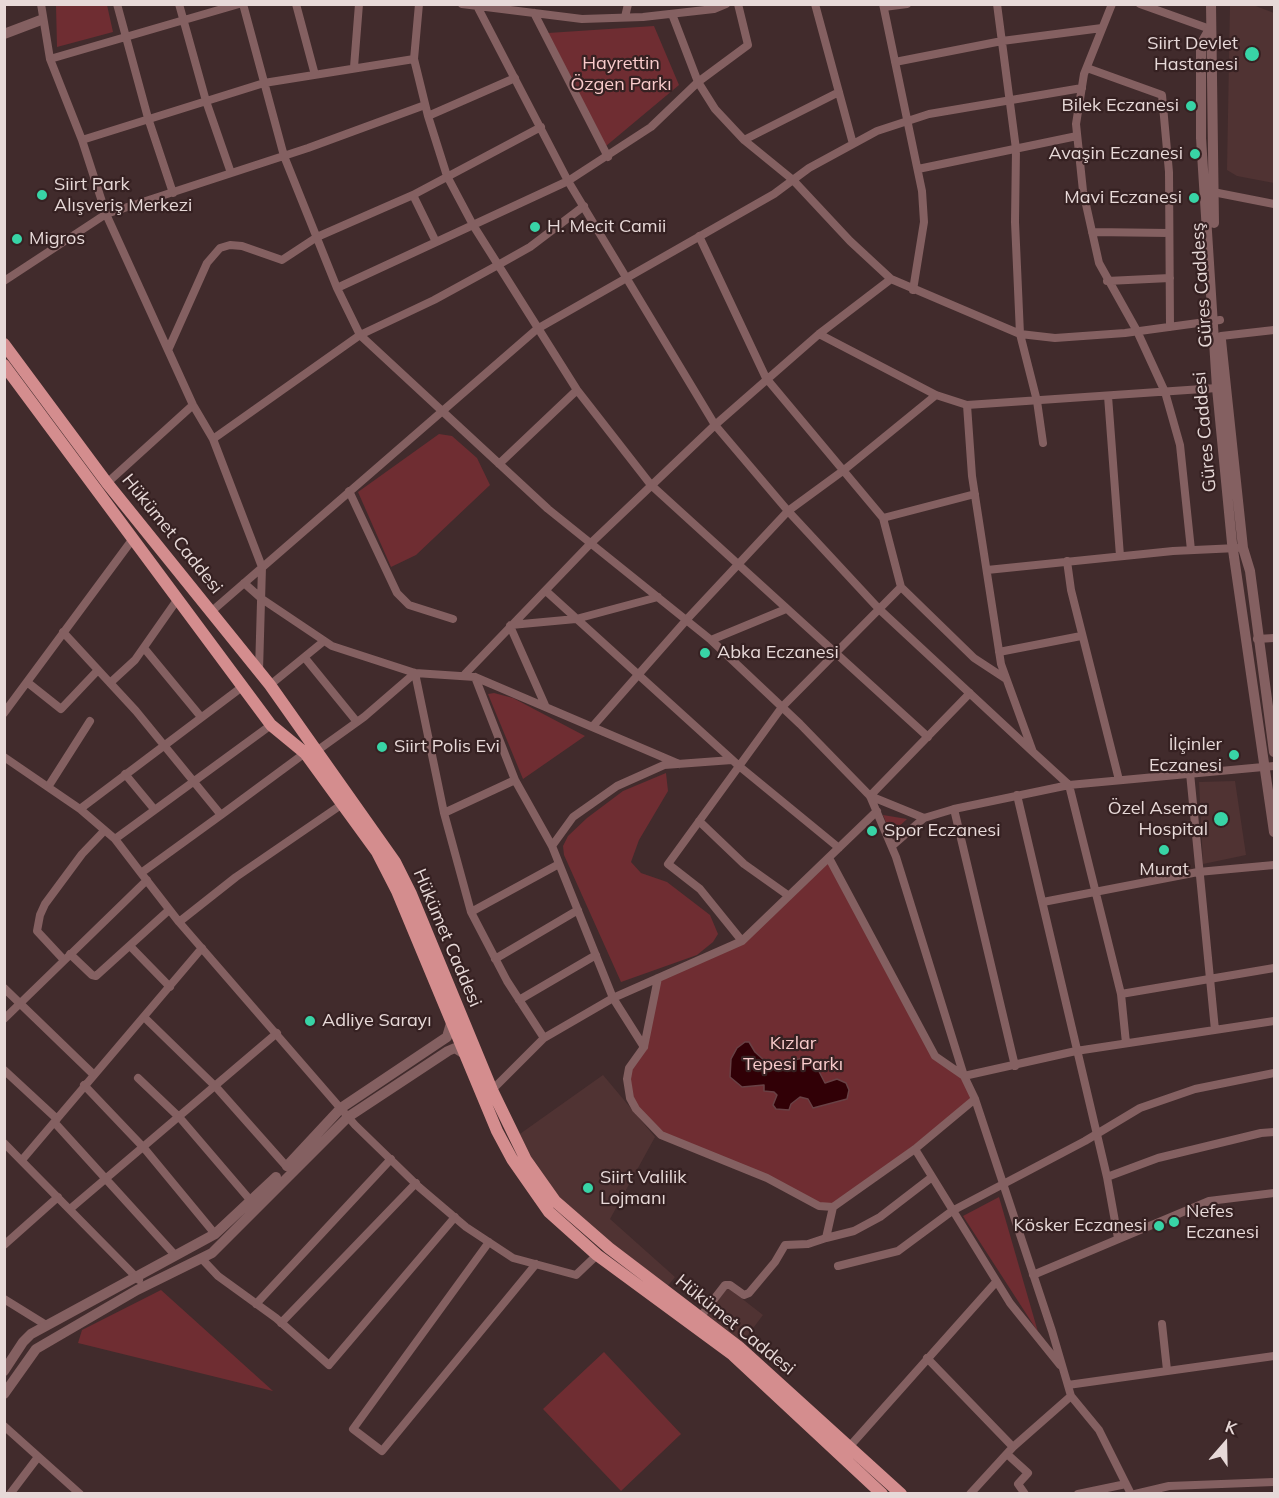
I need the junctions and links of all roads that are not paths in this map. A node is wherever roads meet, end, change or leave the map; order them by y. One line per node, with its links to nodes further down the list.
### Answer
1 (41, 4): 29 (street)
2 (117, 4): 33 (street)
3 (179, 4): 28 (street)
4 (241, 4): 28 (street); 43 (street)
5 (296, 4): 40 (street)
6 (358, 4): 38 (street)
7 (419, 4): 36 (street)
8 (552, 4): 25 (street)
9 (628, 4): 27 (street)
10 (658, 4): 26 (street)
11 (726, 4): 22 (street)
12 (738, 4): 42 (street)
13 (815, 4): 45 (street)
14 (907, 4): 20 (street)
15 (997, 4): 34 (street)
16 (1112, 4): 30 (street)
17 (1140, 4): 31 (street)
18 (1211, 4): 31 (street)
19 (470, 5): 21 (street); 41 (street)
20 (884, 6): 37 (street)
21 (522, 8): 23 (street)
22 (692, 8): 24 (street)
23 (534, 13): 25 (street); 59 (street)
24 (672, 14): 26 (street); 42 (street)
25 (550, 15): 27 (street)
26 (657, 15): 27 (street)
27 (625, 18)
28 (183, 19): 33 (street); 47 (street)
29 (41, 20): 32 (street); 35 (street)
30 (1102, 28): 34 (street); 39 (street)
31 (1210, 29): 66 (street, Güres Caddesş); 85 (street, Güres Caddesi)
32 (4, 34)
33 (125, 38): 35 (street); 50 (street)
34 (1002, 41): 37 (street); 46 (street)
35 (50, 59): 54 (street)
36 (414, 59): 38 (street); 48 (street)
37 (895, 62): 51 (street)
38 (354, 67): 40 (street)
39 (1087, 68): 44 (street); 73 (street)
40 (315, 75): 43 (street)
41 (515, 78): 49 (street); 52 (street)
42 (698, 82): 55 (street); 59 (street)
43 (264, 83): 47 (street); 58 (street)
44 (1082, 88): 46 (street); 53 (street)
45 (839, 92): 55 (street); 56 (street)
46 (1012, 98): 51 (street); 57 (street)
47 (206, 100): 50 (street); 61 (street)
48 (425, 105): 49 (street); 58 (street)
49 (428, 116): 62 (street)
50 (148, 118): 54 (street); 65 (street)
51 (907, 119): 56 (street); 60 (street)
52 (541, 127): 62 (street); 64 (street)
53 (1077, 136): 57 (street); 72 (street)
54 (82, 140): 70 (street)
55 (744, 141): 63 (street)
56 (853, 144): 63 (street)
57 (1016, 148): 60 (street); 91 (street)
58 (284, 156): 61 (street); 75 (street)
59 (608, 157): 64 (street)
60 (918, 169): 84 (street)
61 (231, 173): 65 (street)
62 (447, 176): 67 (street); 71 (street)
63 (793, 180): 74 (street); 80 (street)
64 (568, 182): 69 (street); 71 (street)
65 (173, 192): 70 (street)
66 (1213, 192): 68 (street); 85 (street, Güres Caddesş)
67 (413, 195): 75 (street); 76 (street)
68 (1275, 204)
69 (584, 206): 77 (street); 78 (street)
70 (106, 214): 81 (street); 95 (street)
71 (473, 225): 76 (street); 77 (street)
72 (1092, 232): 73 (street); 82 (street)
73 (1169, 233): 79 (street)
74 (699, 236): 78 (street); 97 (street)
75 (317, 237): 83 (street); 95 (street)
76 (436, 242): 83 (street)
77 (498, 265): 87 (street); 92 (street)
78 (626, 277): 87 (street); 107 (street)
79 (1170, 278): 82 (street); 86 (street)
80 (891, 279): 84 (street); 90 (street)
81 (4, 281)
82 (1107, 281): 89 (street)
83 (337, 288): 92 (street)
84 (913, 290): 91 (street)
85 (1216, 320): 86 (street); 93 (street, Güres Caddesş); 98 (street, Güres Caddesi)
86 (1170, 327): 89 (street)
87 (537, 329): 99 (street); 106 (street)
88 (1275, 330): 93 (street)
89 (1137, 331): 91 (street); 100 (street)
90 (819, 334): 97 (street); 101 (street)
91 (1020, 334): 103 (street)
92 (360, 335): 106 (street); 108 (street)
93 (1221, 336): 120 (street, Güres Caddesş)
94 (4, 344): 112 (main road, Hükümet Caddesi)
95 (169, 348): 104 (street)
96 (4, 365): 118 (main road)
97 (766, 378): 107 (street); 111 (street)
98 (1217, 388): 100 (street); 120 (street, Güres Caddesi)
99 (577, 390): 110 (street); 113 (street)
100 (1165, 392): 102 (street); 121 (street)
101 (936, 394): 105 (street); 111 (street)
102 (1108, 396): 103 (street); 122 (street)
103 (1037, 401): 105 (street); 109 (street)
104 (192, 405): 108 (street); 112 (street)
105 (967, 405): 115 (street)
106 (440, 412): 110 (street); 114 (street)
107 (715, 424): 113 (street); 116 (street)
108 (213, 439): 125 (street)
109 (1043, 443)
110 (499, 464): 119 (street)
111 (844, 470): 116 (street); 117 (street)
112 (107, 483): 135 (main road, Hükümet Caddesi)
113 (651, 485): 119 (street); 124 (street)
114 (349, 491): 125 (street); 136 (street)
115 (975, 494): 117 (street); 126 (street)
116 (788, 511): 124 (street); 134 (street)
117 (883, 518): 128 (street)
118 (132, 540): 132 (main road); 140 (street)
119 (591, 543): 129 (street); 130 (street)
120 (1239, 548): 121 (street); 143 (street, Güres Caddesş); 179 (street, Güres Caddesi)
121 (1191, 550): 122 (street)
122 (1120, 556): 123 (street)
123 (1067, 561): 126 (street); 141 (street)
124 (738, 565): 133 (street); 138 (street)
125 (262, 567): 127 (street); 131 (street)
126 (987, 570): 147 (street)
127 (244, 583): 131 (street); 135 (street)
128 (901, 587): 134 (street); 156 (street)
129 (546, 591): 137 (street); 139 (street)
130 (658, 597): 137 (street); 138 (street)
131 (262, 599): 145 (street); 151 (street)
132 (177, 600): 146 (street); 160 (main road)
133 (786, 609): 144 (street); 148 (street)
134 (879, 609): 148 (street); 161 (street)
135 (212, 611): 151 (main road, Hükümet Caddesi)
136 (453, 619)
137 (576, 619): 139 (street); 154 (street)
138 (686, 620): 144 (street); 154 (street)
139 (510, 626): 153 (street); 162 (street)
140 (63, 632): 150 (street); 157 (street)
141 (1081, 636): 147 (street); 183 (street)
142 (1275, 638): 143 (street)
143 (1257, 639): 174 (street, Güres Caddesş)
144 (711, 640): 163 (street)
145 (324, 641): 149 (street); 152 (street)
146 (144, 648): 158 (street); 165 (street)
147 (999, 652): 156 (street)
148 (834, 654): 163 (street); 170 (street)
149 (305, 658): 159 (street); 167 (street)
150 (98, 670): 157 (street); 158 (street)
151 (259, 671): 159 (main road, Hükümet Caddesi)
152 (415, 673): 153 (street); 167 (street); 194 (street)
153 (465, 674): 155 (street)
154 (637, 676): 169 (street); 177 (street)
155 (475, 677): 162 (street); 182 (street)
156 (1006, 680): 173 (street)
157 (27, 682): 164 (street)
158 (110, 683): 171 (street)
159 (270, 685): 172 (main road, Hükümet Caddesi)
160 (242, 687): 165 (street); 168 (main road)
161 (970, 693): 170 (street); 173 (street)
162 (545, 705): 169 (street)
163 (783, 707): 177 (street); 188 (street)
164 (4, 713)
165 (201, 717): 171 (street)
166 (90, 721): 186 (street)
167 (357, 722): 172 (street)
168 (271, 725): 175 (main road); 184 (street)
169 (594, 725): 178 (street)
170 (928, 737): 188 (street)
171 (163, 744): 181 (street); 184 (street)
172 (318, 750): 250 (main road, Hükümet Caddesi)
173 (1034, 752): 185 (street)
174 (1275, 752)
175 (304, 753): 189 (main road); 195 (street)
176 (4, 757): 186 (street)
177 (735, 763): 178 (street); 197 (street); 203 (street)
178 (680, 764): 201 (street)
179 (1270, 766): 180 (street); 199 (street, Güres Caddesi)
180 (1190, 773): 183 (street); 207 (street)
181 (125, 774): 190 (street); 191 (street)
182 (515, 780): 194 (street); 201 (street)
183 (1119, 780): 185 (street)
184 (193, 781): 191 (street); 195 (street)
185 (1070, 784): 187 (street); 209 (street)
186 (48, 787): 190 (street)
187 (1017, 795): 192 (street); 211 (street)
188 (870, 796): 193 (street); 196 (street)
189 (340, 805): 215 (street); 233 (main road)
190 (80, 809): 198 (street)
191 (154, 809): 200 (street)
192 (954, 809): 196 (street); 242 (street)
193 (877, 811): 202 (street); 203 (street)
194 (444, 813): 214 (street)
195 (220, 815): 208 (street)
196 (924, 818): 202 (street)
197 (699, 821): 210 (street); 216 (street)
198 (104, 831): 200 (street); 220 (street)
199 (1275, 832)
200 (115, 839): 208 (street)
201 (552, 846): 205 (street)
202 (892, 846): 246 (street)
203 (839, 848): 204 (street)
204 (829, 858): 210 (street); 246 (street)
205 (559, 864): 213 (street); 214 (street)
206 (1275, 865): 207 (street)
207 (1198, 872): 209 (street); 224 (street)
208 (144, 876): 212 (street); 220 (street)
209 (1095, 891): 211 (street); 227 (street)
210 (789, 896): 216 (street)
211 (1043, 902): 240 (street)
212 (169, 909): 215 (street); 217 (street)
213 (578, 909): 219 (street); 221 (street)
214 (471, 912): 221 (street)
215 (178, 922): 218 (street)
216 (742, 941): 223 (street)
217 (130, 946): 220 (street); 225 (street)
218 (202, 948): 225 (street); 236 (street)
219 (596, 955): 228 (street); 229 (street)
220 (67, 957): 230 (street)
221 (495, 959): 229 (street)
222 (1275, 968): 224 (street)
223 (658, 978): 228 (street); 239 (street)
224 (1209, 979): 227 (street); 235 (street)
225 (170, 987): 231 (street)
226 (4, 988): 230 (street)
227 (1121, 994): 238 (street)
228 (614, 998): 237 (street); 239 (street)
229 (519, 1000): 237 (street)
230 (21, 1003): 232 (street); 245 (street)
231 (144, 1017): 245 (street); 249 (street)
232 (4, 1019)
233 (452, 1020): 241 (main road); 252 (street)
234 (1275, 1021): 235 (street)
235 (1215, 1030): 238 (street)
236 (277, 1033): 249 (street); 252 (street)
237 (544, 1038): 250 (street)
238 (1126, 1043): 240 (street)
239 (644, 1047): 271 (street)
240 (1076, 1051): 242 (street); 256 (street)
241 (463, 1053): 252 (street); 281 (main road)
242 (1015, 1066): 246 (street)
243 (4, 1070): 254 (street)
244 (1275, 1073): 256 (street)
245 (93, 1074): 248 (street)
246 (964, 1076): 251 (street)
247 (138, 1078): 253 (street)
248 (84, 1085): 254 (street); 258 (street)
249 (216, 1087): 253 (street); 262 (street)
250 (492, 1090): 291 (main road, Hükümet Caddesi)
251 (975, 1099): 259 (street); 267 (street)
252 (345, 1112): 260 (street); 262 (street); 282 (street)
253 (180, 1119): 258 (street); 270 (street)
254 (56, 1121): 261 (street); 265 (street)
255 (1275, 1132): 263 (street)
256 (1096, 1134): 263 (street); 267 (street)
257 (4, 1143): 261 (street)
258 (144, 1148): 265 (street); 275 (street)
259 (915, 1149): 264 (street); 271 (street)
260 (391, 1159): 266 (street); 290 (street)
261 (22, 1160): 269 (street)
262 (286, 1167): 270 (street)
263 (1107, 1177): 277 (street)
264 (932, 1178): 273 (street); 276 (street)
265 (106, 1180): 272 (street); 280 (street)
266 (416, 1183): 274 (street); 292 (street)
267 (1002, 1185): 273 (street); 285 (street)
268 (1275, 1193): 277 (street)
269 (58, 1197): 272 (street); 279 (street)
270 (251, 1201): 275 (street)
271 (833, 1208): 276 (street)
272 (70, 1209): 286 (street)
273 (952, 1211): 284 (street); 287 (street)
274 (455, 1217): 278 (street); 292 (street)
275 (215, 1234): 280 (street)
276 (826, 1238): 291 (street)
277 (1118, 1238): 285 (street)
278 (489, 1242): 283 (street); 283 (street)
279 (4, 1245)
280 (174, 1254): 286 (street)
281 (597, 1255): 283 (street); 311 (main road)
282 (202, 1259): 288 (street); 290 (street)
283 (536, 1264)
284 (838, 1266)
285 (1033, 1275): 297 (street)
286 (136, 1276): 288 (street); 294 (street)
287 (996, 1282): 296 (street); 297 (street)
288 (146, 1286): 301 (street)
289 (4, 1299): 294 (street)
290 (256, 1304): 292 (street)
291 (701, 1316): 304 (main road, Hükümet Caddesi)
292 (281, 1323)
293 (1162, 1324): 298 (street)
294 (46, 1325): 299 (street)
295 (1275, 1356): 298 (street)
296 (927, 1358): 304 (street); 305 (street)
297 (1063, 1369): 300 (street)
298 (1167, 1370): 300 (street)
299 (4, 1371)
300 (1068, 1384): 302 (street)
301 (4, 1394)
302 (1071, 1396): 305 (street); 308 (street)
303 (4, 1426): 306 (street)
304 (850, 1446): 312 (main road, Hükümet Caddesi)
305 (1010, 1450): 313 (street); 314 (street)
306 (38, 1457): 309 (street); 310 (street)
307 (1275, 1482): 317 (street)
308 (1126, 1484): 315 (street); 316 (street)
309 (10, 1494)
310 (80, 1494)
311 (882, 1494)
312 (901, 1494)
313 (970, 1494)
314 (1025, 1494)
315 (1078, 1494)
316 (1131, 1494)
317 (1135, 1494)

